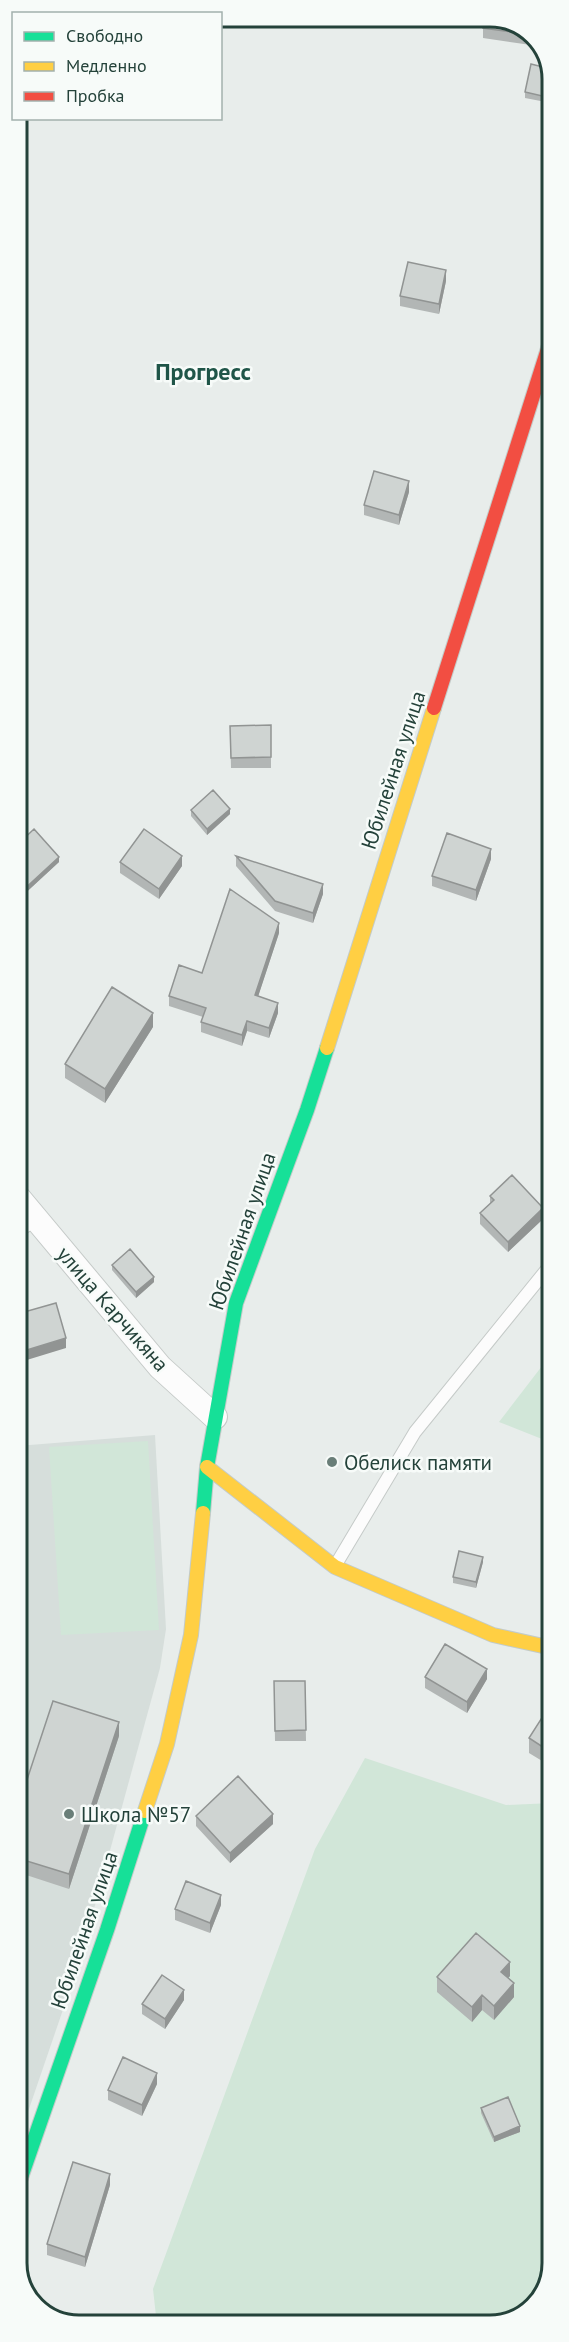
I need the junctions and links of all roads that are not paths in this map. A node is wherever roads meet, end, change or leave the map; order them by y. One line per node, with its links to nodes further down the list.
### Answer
1 (542, 368): 4 (street, Юбилейная улица)
2 (27, 1225): 4 (street, улица Карчикяна)
3 (542, 1275): 6 (lane)
4 (214, 1417): 5 (street, Юбилейная улица)
5 (207, 1467): 6 (street); 8 (street, Юбилейная улица)
6 (335, 1567): 7 (street)
7 (542, 1646)
8 (27, 2160)

